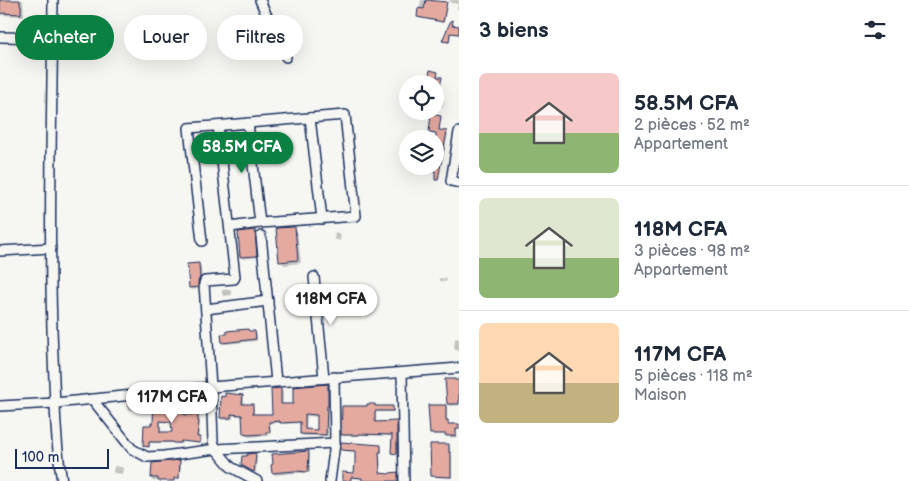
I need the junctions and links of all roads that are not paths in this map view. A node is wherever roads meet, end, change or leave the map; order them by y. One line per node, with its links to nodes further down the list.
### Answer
1 (53, 0): 3 (street)
2 (260, 0): 4 (street)
3 (53, 15)
4 (266, 15)
5 (0, 37): 6 (street)
6 (15, 37)
7 (53, 60): 18 (street)
8 (310, 118): 9 (street); 13 (street); 13 (street)
9 (248, 123): 10 (street); 14 (street)
10 (218, 126): 15 (street); 17 (street)
11 (459, 132): 12 (street)
12 (459, 183)
13 (322, 219): 14 (street)
14 (260, 223): 15 (street)
15 (230, 227): 22 (street)
16 (261, 236): 21 (street)
17 (202, 241)
18 (51, 248): 19 (street); 30 (street)
19 (0, 251)
20 (314, 277): 26 (street)
21 (268, 301): 22 (street); 27 (street)
22 (206, 309): 28 (street)
23 (459, 368): 24 (street)
24 (402, 373): 25 (street); 37 (street)
25 (334, 377): 26 (street); 32 (street)
26 (324, 378): 27 (street)
27 (276, 381): 28 (street)
28 (211, 387): 29 (street); 33 (street)
29 (92, 399): 30 (street); 33 (street)
30 (55, 403): 31 (street); 34 (street)
31 (0, 406)
32 (335, 443): 33 (street); 36 (street)
33 (216, 449): 35 (street)
34 (62, 481)
35 (257, 481)
36 (330, 481)
37 (404, 481)

